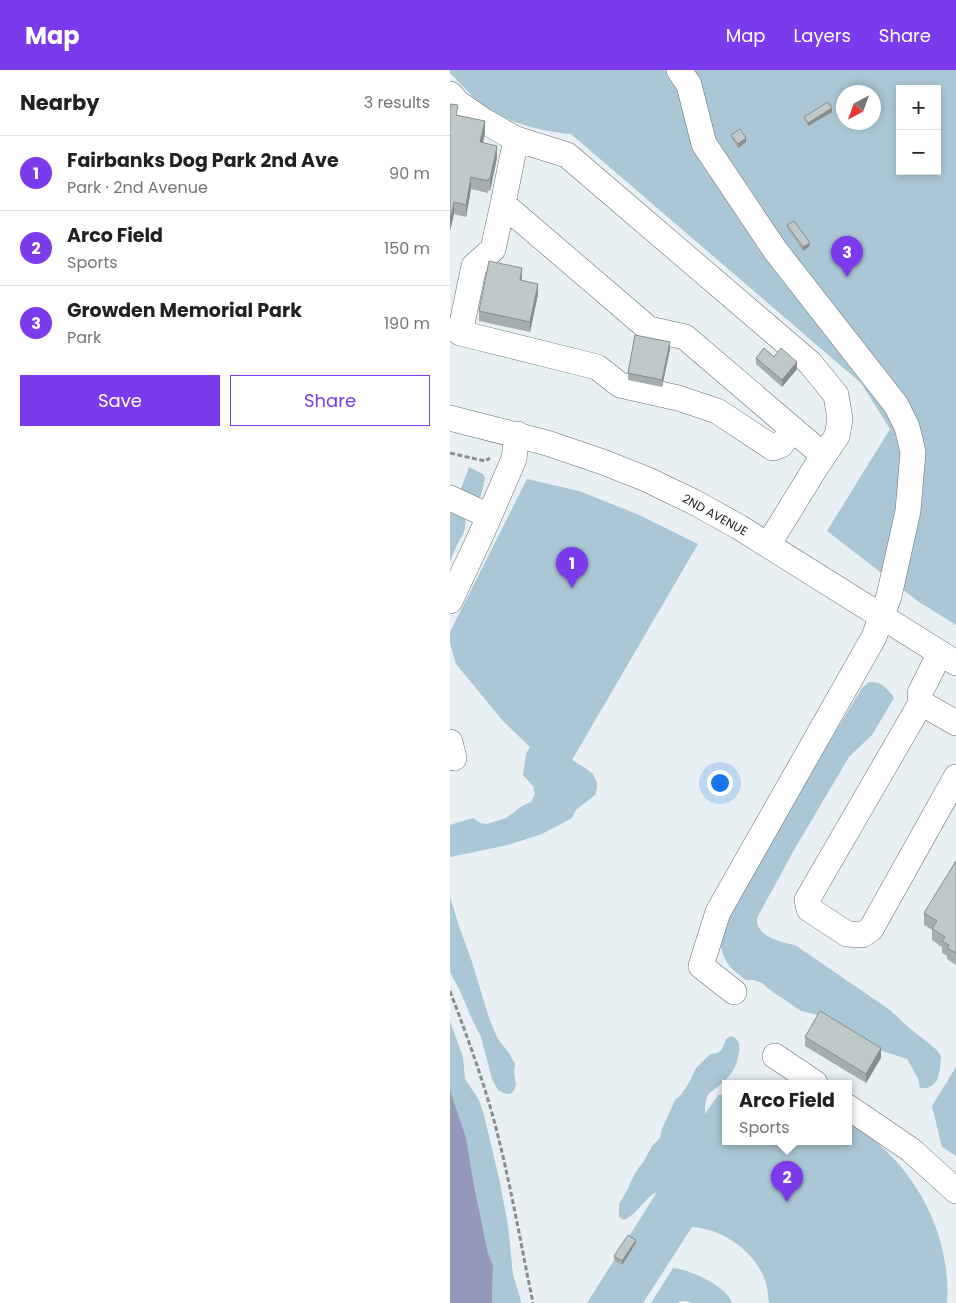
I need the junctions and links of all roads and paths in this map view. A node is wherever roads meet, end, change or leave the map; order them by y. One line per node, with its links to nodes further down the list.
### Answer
1 (679, 70): 15 (street)
2 (450, 94): 3 (street)
3 (516, 139): 4 (street); 10 (street)
4 (503, 204): 6 (street); 6 (street)
5 (450, 418): 7 (street, 2ND AVENUE)
6 (793, 429): 10 (street)
7 (517, 434): 12 (street); 13 (street, 2ND AVENUE)
8 (450, 453): 9 (path)
9 (495, 455)
10 (823, 455): 13 (street)
11 (450, 498): 12 (street)
12 (489, 516): 14 (street)
13 (768, 546): 15 (street, 2ND AVENUE)
14 (450, 602)
15 (881, 616): 16 (street, 2ND AVENUE); 21 (street)
16 (948, 658): 17 (street)
17 (921, 703): 18 (street); 19 (street)
18 (956, 723)
19 (956, 777)
20 (450, 991): 26 (path)
21 (734, 992)
22 (775, 1056): 23 (street)
23 (810, 1080)
24 (852, 1109): 25 (street)
25 (956, 1191)
26 (533, 1303)

